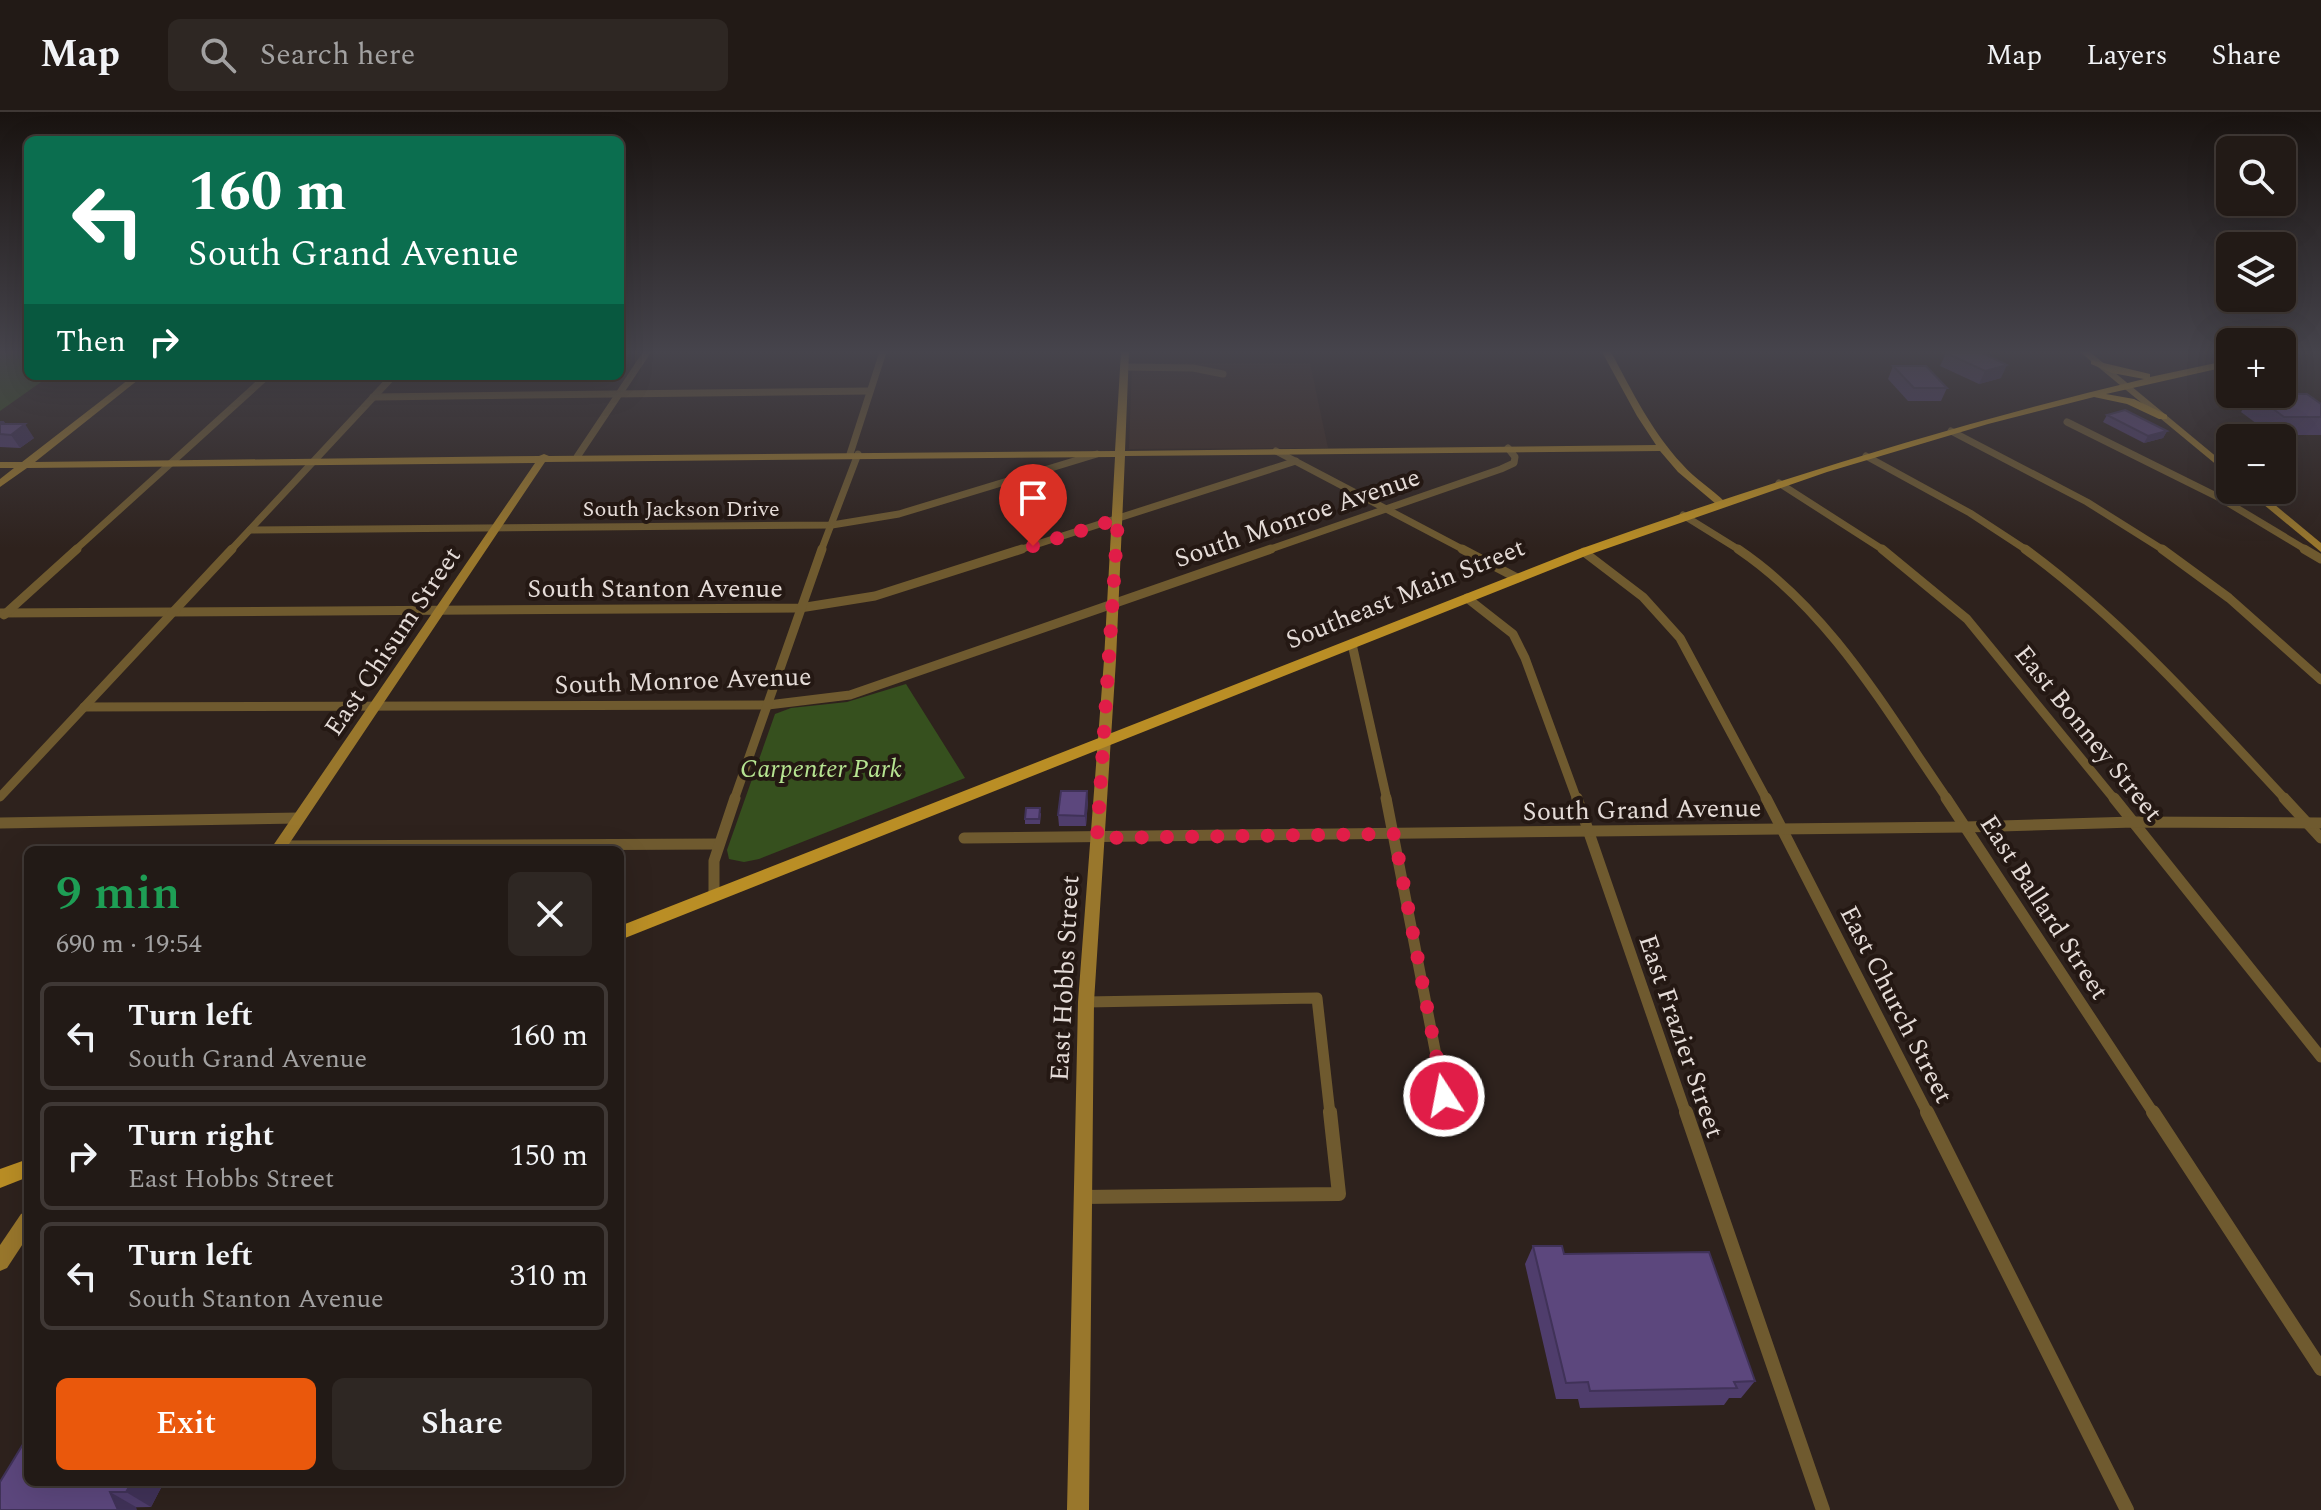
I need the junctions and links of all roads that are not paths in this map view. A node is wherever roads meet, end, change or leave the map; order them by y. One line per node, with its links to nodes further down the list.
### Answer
1 (86, 417): 25 (street)
2 (221, 417): 23 (street)
3 (354, 417): 22 (street)
4 (603, 417): 20 (street)
5 (862, 417): 17 (street)
6 (1122, 417): 14 (street, East Hobbs Street)
7 (1643, 417): 13 (street)
8 (2001, 417): 11 (main road, Southeast Main Street)
9 (2163, 417): 21 (street)
10 (2067, 422): 39 (street)
11 (1951, 431): 18 (main road, Southeast Main Street); 48 (street)
12 (1508, 448): 13 (street); 15 (street); 31 (street, South Monroe Avenue)
13 (1660, 448): 29 (street)
14 (1120, 451): 15 (street); 16 (street); 33 (street, East Hobbs Street)
15 (1276, 451): 24 (street)
16 (1103, 452): 17 (street); 34 (street, South Jackson Drive)
17 (854, 454): 20 (street); 34 (street)
18 (1866, 456): 27 (main road, Southeast Main Street); 57 (street)
19 (544, 457): 20 (street); 22 (street); 35 (street, East Chisum Street)
20 (577, 457)
21 (2216, 461)
22 (311, 462): 23 (street); 36 (street)
23 (170, 463): 25 (street); 46 (street)
24 (1293, 463): 31 (street); 33 (street, South Stanton Avenue)
25 (25, 464): 26 (street); 28 (street)
26 (0, 465)
27 (1779, 483): 29 (main road, Southeast Main Street); 55 (street, East Bonney Street)
28 (0, 484)
29 (1720, 502): 32 (main road, Southeast Main Street)
30 (2268, 504): 37 (street)
31 (1386, 509): 40 (street); 42 (street, South Monroe Avenue)
32 (1683, 515): 38 (main road, Southeast Main Street); 59 (street, East Ballard Street)
33 (1118, 519): 42 (street, East Hobbs Street); 43 (street, South Stanton Avenue)
34 (832, 525): 35 (street, South Jackson Drive); 43 (street)
35 (496, 528): 36 (street, South Jackson Drive); 44 (street, East Chisum Street)
36 (250, 530): 45 (street)
37 (2321, 549)
38 (1584, 552): 40 (main road, Southeast Main Street); 60 (street, East Church Street)
39 (2321, 559)
40 (1517, 578): 41 (main road, Southeast Main Street)
41 (1467, 598): 47 (main road, Southeast Main Street); 61 (street, East Frazier Street)
42 (1113, 605): 50 (street, South Monroe Avenue); 52 (street, East Hobbs Street)
43 (800, 608): 44 (street, South Stanton Avenue); 50 (street)
44 (441, 609): 45 (street, South Stanton Avenue); 49 (street, East Chisum Street)
45 (175, 611): 46 (street, South Stanton Avenue); 51 (street)
46 (2, 615)
47 (1352, 644): 52 (main road, Southeast Main Street); 62 (street)
48 (2321, 680)
49 (376, 705): 50 (street, South Monroe Avenue); 51 (street, South Monroe Avenue); 54 (street, East Chisum Street)
50 (768, 705): 66 (street)
51 (84, 707): 53 (street)
52 (1105, 742): 64 (street, East Hobbs Street); 69 (main road, Southeast Main Street)
53 (0, 797)
54 (299, 818): 56 (street); 67 (street, East Chisum Street)
55 (2134, 822): 57 (street, South Grand Avenue); 59 (street, South Grand Avenue); 72 (street, East Bonney Street)
56 (0, 823)
57 (2308, 823): 58 (street, South Grand Avenue); 65 (street)
58 (2321, 823)
59 (1966, 827): 60 (street, South Grand Avenue); 79 (street, East Ballard Street)
60 (1784, 830): 61 (street, South Grand Avenue); 82 (street, East Church Street)
61 (1589, 832): 62 (street, South Grand Avenue); 81 (street, East Frazier Street)
62 (1394, 834): 64 (street, South Grand Avenue); 73 (street)
63 (964, 838): 64 (street, South Grand Avenue)
64 (1097, 838): 71 (street, East Hobbs Street)
65 (2321, 838)
66 (719, 844): 68 (street); 69 (street)
67 (279, 846)
68 (498, 846)
69 (714, 896): 70 (main road, Southeast Main Street)
70 (624, 931)
71 (1086, 1002): 76 (street, East Hobbs Street); 76 (street)
72 (2321, 1057)
73 (1444, 1096)
74 (24, 1170): 75 (main road)
75 (0, 1179)
76 (1082, 1197): 80 (street, East Hobbs Street)
77 (24, 1226): 78 (street)
78 (0, 1262)
79 (2321, 1369)
80 (1078, 1510)
81 (1823, 1510)
82 (2127, 1510)

